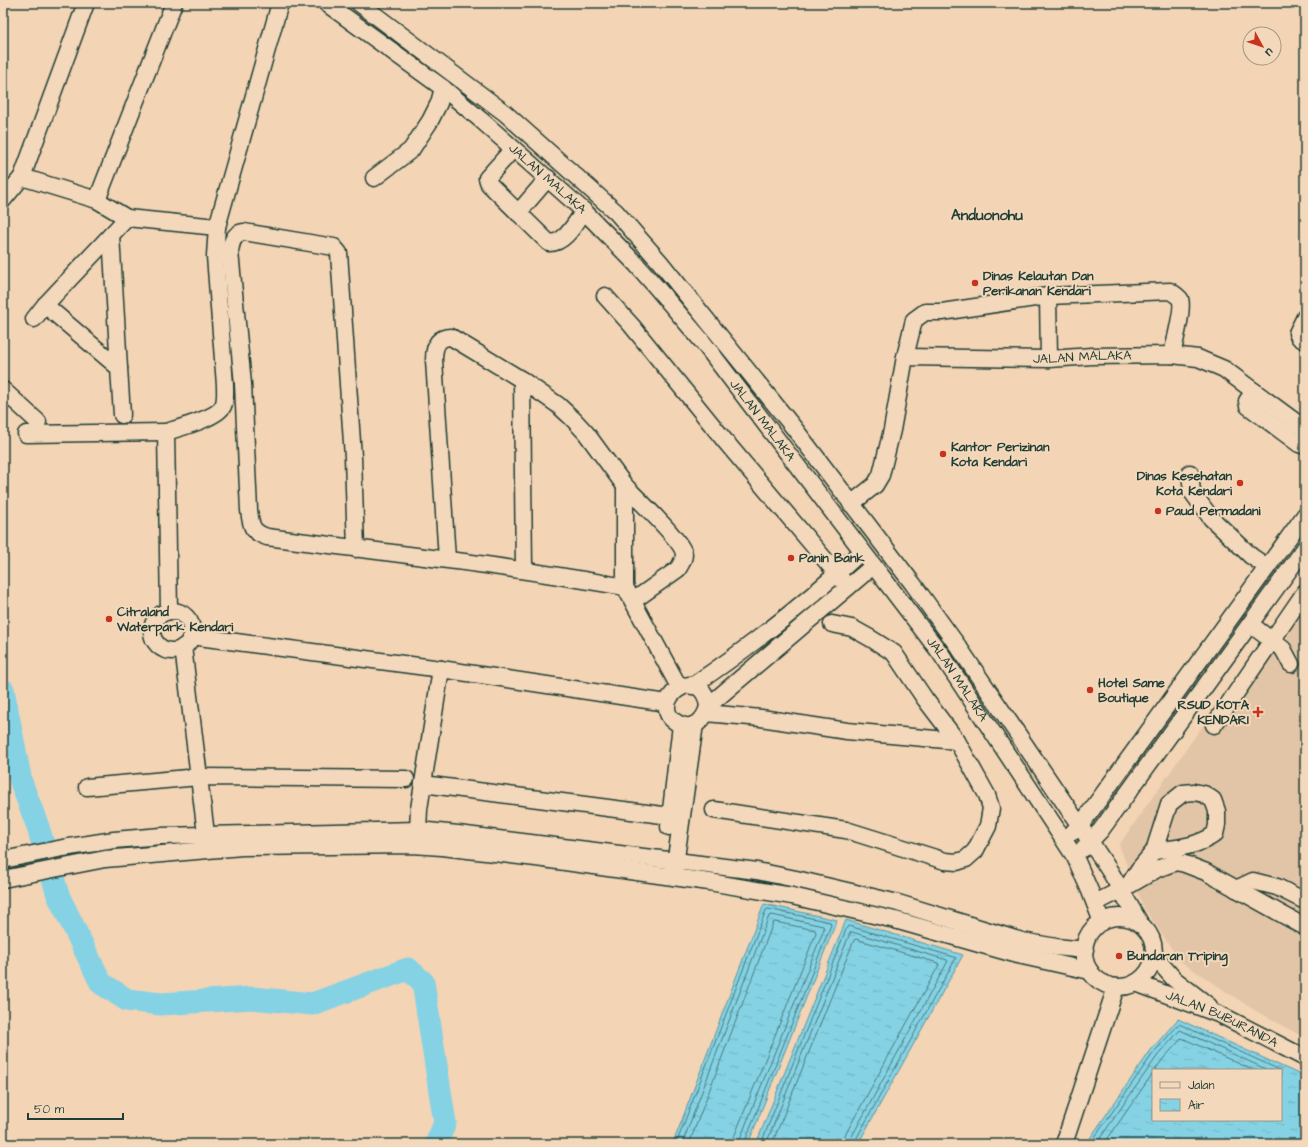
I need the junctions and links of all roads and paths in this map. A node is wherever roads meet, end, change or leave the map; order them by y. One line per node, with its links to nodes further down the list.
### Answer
1 (86, 3): 8 (street)
2 (174, 3): 12 (street)
3 (326, 3): 6 (street, JALAN MALAKA)
4 (359, 3): 39 (street, JALAN MALAKA)
5 (279, 6): 16 (street)
6 (441, 95): 7 (street, JALAN MALAKA); 9 (street)
7 (509, 153): 10 (street, JALAN MALAKA); 13 (street)
8 (22, 177): 11 (street); 12 (street)
9 (374, 178)
10 (544, 183): 13 (street); 14 (street, JALAN MALAKA)
11 (3, 200)
12 (97, 200): 15 (street)
13 (523, 207): 14 (street)
14 (580, 216): 44 (street, JALAN MALAKA)
15 (127, 218): 16 (street); 17 (street)
16 (217, 227): 34 (street)
17 (111, 235): 20 (street); 27 (street)
18 (605, 296): 44 (street)
19 (1048, 296): 24 (street); 25 (street); 26 (street)
20 (45, 305): 22 (street); 27 (street)
21 (1305, 317): 23 (street)
22 (34, 319)
23 (1305, 341)
24 (1172, 355): 26 (street, JALAN MALAKA); 30 (street, JALAN MALAKA)
25 (905, 357): 26 (street, JALAN MALAKA); 39 (street)
26 (1049, 359)
27 (120, 368): 31 (street)
28 (522, 380): 38 (street); 43 (street); 46 (street)
29 (3, 390): 32 (street)
30 (1254, 391): 33 (street, JALAN MALAKA); 36 (street)
31 (122, 415)
32 (38, 422)
33 (1305, 429)
34 (166, 432): 35 (street); 50 (street)
35 (26, 434)
36 (1305, 443)
37 (1190, 473): 45 (street)
38 (625, 486): 49 (street); 49 (street)
39 (851, 504): 71 (street, JALAN MALAKA)
40 (1305, 515): 45 (street)
41 (1305, 548): 52 (street)
42 (356, 549): 42 (street); 43 (street)
43 (447, 559): 46 (street)
44 (849, 562): 47 (street); 47 (street, JALAN MALAKA); 55 (street)
45 (1267, 567): 71 (street)
46 (524, 570): 49 (street)
47 (860, 577): 56 (street); 74 (street, JALAN MALAKA)
48 (1305, 592): 54 (street)
49 (629, 594): 59 (street)
50 (169, 611): 53 (street); 53 (street)
51 (832, 624): 63 (street)
52 (1250, 624): 54 (street); 73 (street)
53 (187, 641): 58 (street); 64 (street)
54 (1272, 641): 57 (street); 62 (street)
55 (744, 649): 56 (street); 59 (street)
56 (757, 664): 61 (street)
57 (1291, 664)
58 (441, 669): 60 (street); 67 (street)
59 (686, 686): 60 (street); 61 (street)
60 (667, 703): 61 (street)
61 (698, 717): 63 (street); 70 (street)
62 (1214, 725)
63 (957, 741): 68 (street)
64 (199, 777): 65 (street); 66 (street); 69 (street)
65 (406, 778)
66 (87, 788)
67 (421, 797): 70 (street); 72 (street)
68 (714, 810)
69 (203, 816)
70 (673, 824): 76 (street)
71 (1080, 826): 73 (street, JALAN MALAKA); 74 (street)
72 (418, 830): 76 (street); 78 (street)
73 (1095, 836): 77 (street); 81 (street, JALAN MALAKA)
74 (1064, 839): 77 (street, JALAN MALAKA)
75 (1154, 851): 81 (street)
76 (671, 854): 79 (street); 88 (street)
77 (1075, 857): 84 (street, JALAN MALAKA)
78 (3, 860)
79 (669, 877): 80 (street); 90 (street)
80 (3, 879)
81 (1124, 888): 82 (street); 84 (street); 86 (street, JALAN MALAKA)
82 (1236, 889): 83 (street); 87 (street)
83 (1305, 902)
84 (1095, 903): 85 (street, JALAN MALAKA)
85 (1102, 922): 86 (street); 88 (street)
86 (1140, 924): 89 (street)
87 (1305, 927)
88 (1085, 950): 90 (street)
89 (1154, 956): 91 (street); 93 (street)
90 (1090, 971): 92 (street)
91 (1136, 983): 92 (street); 93 (street, JALAN BUBURANDA)
92 (1116, 987): 95 (street)
93 (1221, 1015): 94 (street, JALAN BUBURANDA)
94 (1305, 1058)
95 (1064, 1144)

